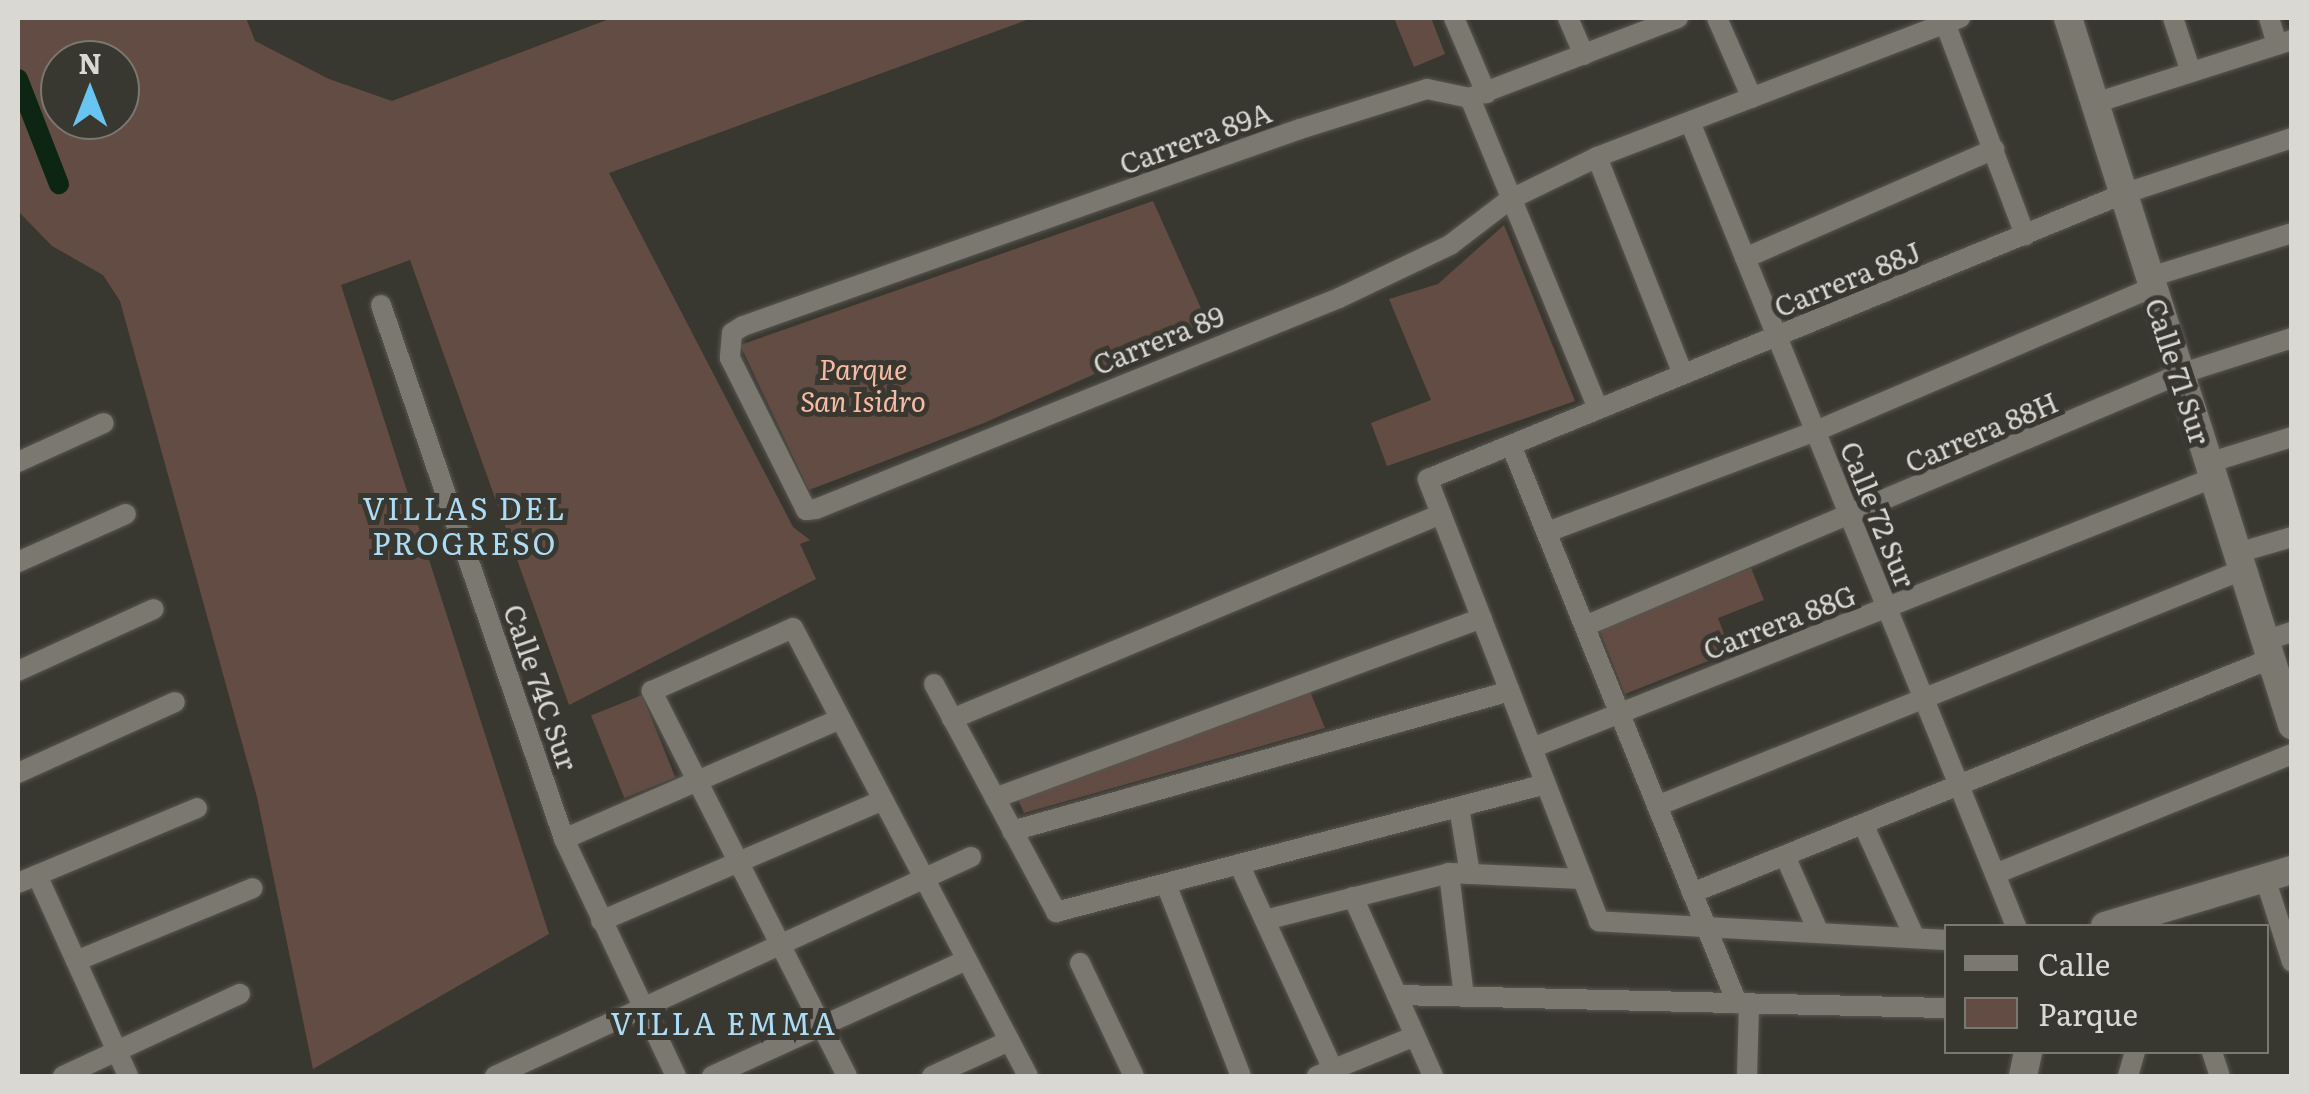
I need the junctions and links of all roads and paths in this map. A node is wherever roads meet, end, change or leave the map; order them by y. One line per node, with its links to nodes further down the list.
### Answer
1 (1454, 18): 12 (street)
2 (1568, 18): 10 (street)
3 (1717, 18): 13 (street)
4 (2068, 18): 14 (street, Calle 71 Sur)
5 (2173, 18): 11 (street)
6 (2269, 18): 9 (street)
7 (1672, 19): 10 (street, Carrera 89A)
8 (1953, 20): 13 (street, Carrera 89); 17 (street)
9 (2284, 42): 11 (street)
10 (1584, 55): 12 (street, Carrera 89A)
11 (2192, 72): 14 (street)
12 (1478, 96): 20 (street); 37 (street, Carrera 89A)
13 (1752, 98): 15 (street, Carrera 89)
14 (2094, 103): 19 (street, Calle 71 Sur)
15 (1690, 122): 18 (street, Carrera 89); 23 (street, Calle 72 Sur)
16 (2292, 138): 19 (street, Carrera 88J)
17 (1994, 148): 22 (street); 23 (street)
18 (1597, 157): 20 (street, Carrera 89); 28 (street)
19 (2124, 194): 22 (street, Carrera 88J); 24 (street, Calle 71 Sur)
20 (1509, 200): 30 (street); 37 (street, Carrera 89)
21 (2292, 233): 24 (street)
22 (2024, 235): 26 (street, Carrera 88J)
23 (1745, 258): 26 (street, Calle 72 Sur)
24 (2151, 282): 29 (street, Calle 71 Sur); 32 (street)
25 (382, 305): 72 (street, Calle 74C Sur)
26 (1777, 336): 28 (street, Carrera 88J); 32 (street, Calle 72 Sur)
27 (2292, 338): 29 (street, Carrera 88H)
28 (1683, 374): 30 (street, Carrera 88J)
29 (2180, 374): 36 (street, Calle 71 Sur); 40 (street, Carrera 88H)
30 (1598, 410): 34 (street, Carrera 88J)
31 (104, 423): 35 (street)
32 (1816, 431): 40 (street, Calle 72 Sur); 41 (street)
33 (2292, 437): 36 (street, Carrera 88G)
34 (1512, 445): 39 (street, Carrera 88J); 41 (street)
35 (18, 462)
36 (2211, 470): 44 (street, Calle 71 Sur); 46 (street, Carrera 88G)
37 (816, 509)
38 (126, 514): 43 (street)
39 (1442, 514): 47 (street); 57 (street)
40 (1850, 518): 46 (street, Calle 72 Sur); 48 (street, Carrera 88H)
41 (1547, 532): 48 (street)
42 (2292, 537): 44 (street)
43 (18, 562)
44 (2240, 562): 49 (street, Calle 71 Sur); 53 (street)
45 (154, 609): 50 (street)
46 (1887, 609): 53 (street, Calle 72 Sur); 55 (street, Carrera 88G)
47 (1482, 618): 52 (street); 65 (street)
48 (1585, 626): 55 (street)
49 (2275, 644): 58 (street, Calle 71 Sur); 64 (street)
50 (18, 671)
51 (934, 684): 57 (street)
52 (1510, 692): 59 (street); 71 (street)
53 (1924, 698): 64 (street, Calle 72 Sur); 67 (street)
54 (175, 702): 61 (street)
55 (1620, 713): 59 (street, Carrera 88G); 67 (street)
56 (840, 719): 62 (street); 62 (street); 66 (street)
57 (952, 719): 65 (street)
58 (2292, 725)
59 (1532, 748): 63 (street)
60 (2292, 754): 78 (street)
61 (18, 774)
62 (697, 781): 72 (street); 75 (street)
63 (1546, 784): 68 (street); 82 (street)
64 (1958, 785): 70 (street); 78 (street, Calle 72 Sur)
65 (995, 798): 71 (street)
66 (883, 800): 75 (street); 81 (street)
67 (1657, 806): 85 (street)
68 (1459, 807): 76 (street); 77 (street)
69 (197, 808): 80 (street)
70 (1863, 824): 73 (street); 94 (street)
71 (1012, 831): 83 (street)
72 (564, 839): 89 (street, Calle 74C Sur)
73 (1785, 856): 85 (street); 93 (street)
74 (971, 857): 81 (street)
75 (738, 862): 89 (street); 96 (street)
76 (1240, 864): 83 (street); 88 (street)
77 (1460, 874): 82 (street); 86 (street); 103 (street)
78 (1994, 874): 90 (street, Calle 72 Sur)
79 (2278, 874): 87 (street); 99 (street)
80 (27, 879): 98 (street)
81 (924, 879): 96 (street); 97 (street)
82 (1583, 879): 92 (street)
83 (1166, 884): 121 (street)
84 (253, 888): 98 (street)
85 (1692, 893): 92 (street)
86 (1353, 898): 88 (street); 102 (street)
87 (2171, 917): 91 (street)
88 (1265, 920): 111 (street)
89 (601, 921): 105 (street, Calle 74C Sur)
90 (2015, 924)
91 (2120, 924)
92 (1705, 925): 93 (street); 104 (street)
93 (1819, 933): 94 (street)
94 (1915, 938): 95 (street)
95 (1944, 940)
96 (780, 945): 105 (street); 107 (street)
97 (967, 960): 107 (street); 109 (street)
98 (76, 961): 110 (street)
99 (2292, 962)
100 (1080, 963): 120 (street)
101 (240, 994): 110 (street)
102 (1397, 995): 103 (street); 108 (street)
103 (1464, 997): 104 (street)
104 (1742, 1004): 106 (street); 123 (street)
105 (643, 1008): 114 (street); 115 (street, Calle 74C Sur)
106 (1944, 1008)
107 (822, 1026): 116 (street); 117 (street)
108 (1415, 1036): 111 (street); 122 (street)
109 (1009, 1041): 118 (street); 119 (street)
110 (116, 1052): 112 (street); 113 (street)
111 (1329, 1074)
112 (64, 1076)
113 (128, 1076)
114 (495, 1076)
115 (676, 1076)
116 (712, 1076)
117 (847, 1076)
118 (932, 1076)
119 (1028, 1076)
120 (1134, 1076)
121 (1241, 1076)
122 (1433, 1076)
123 (1747, 1076)

